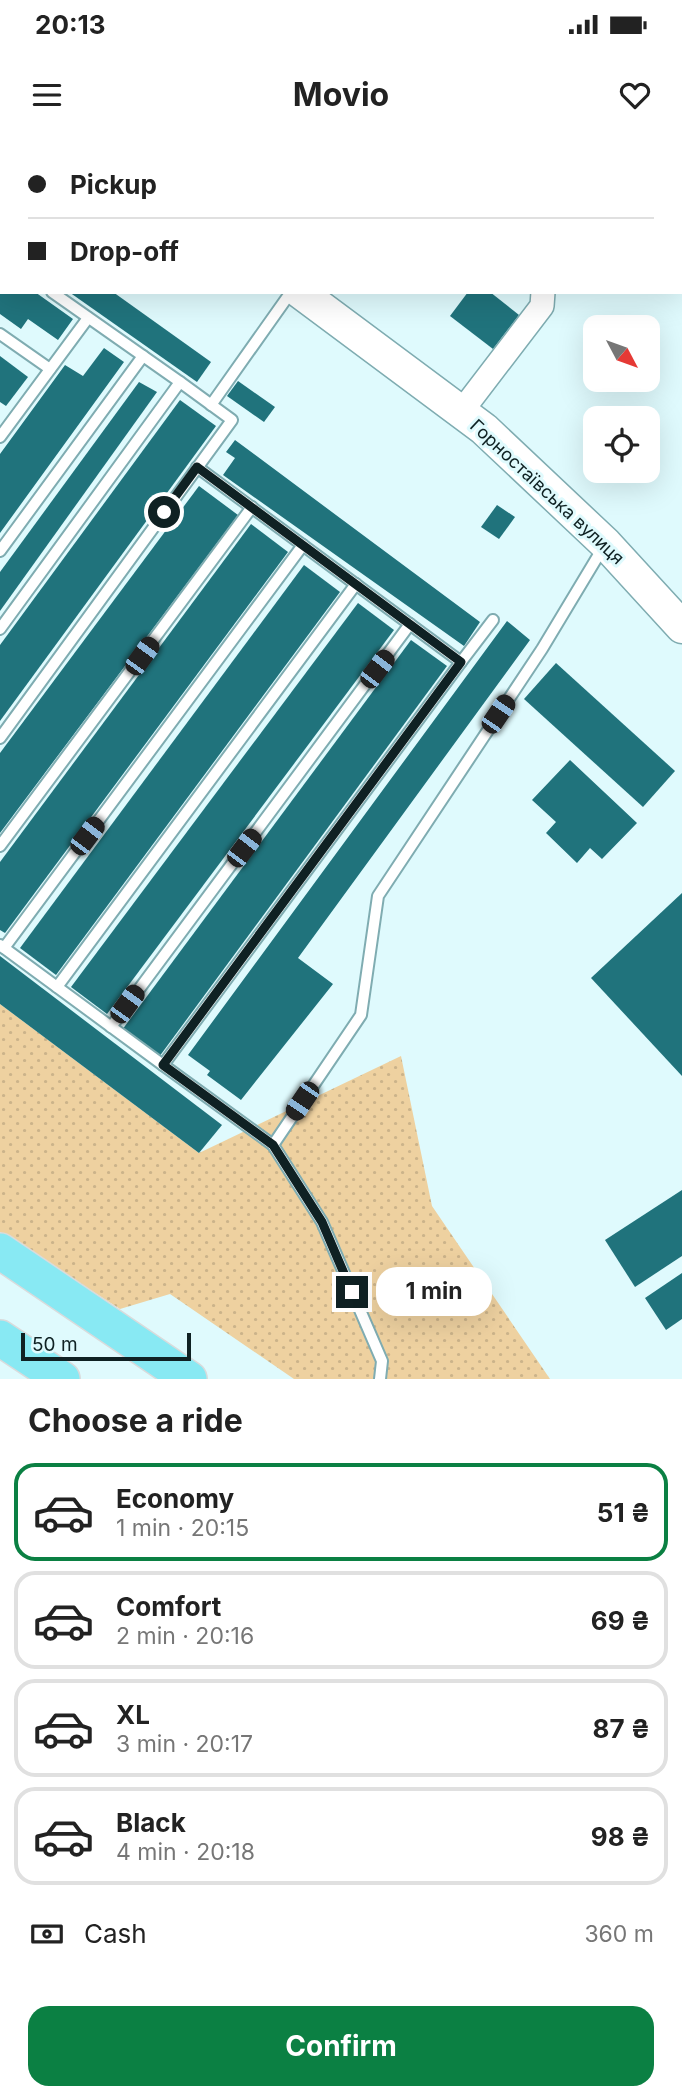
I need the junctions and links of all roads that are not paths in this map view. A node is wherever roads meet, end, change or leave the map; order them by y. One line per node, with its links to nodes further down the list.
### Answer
1 (55, 294): 5 (lane)
2 (290, 294): 10 (lane)
3 (303, 294): 11 (main road, Горностаївська вулиця)
4 (545, 297): 11 (street)
5 (88, 318): 7 (lane); 8 (lane)
6 (0, 334): 8 (lane)
7 (143, 356): 9 (lane); 19 (lane)
8 (50, 369): 13 (lane)
9 (180, 382): 10 (lane); 24 (lane)
10 (211, 405): 15 (lane)
11 (461, 412): 17 (main road, Горностаївська вулиця)
12 (0, 415): 13 (lane)
13 (11, 423): 14 (lane)
14 (0, 438)
15 (197, 467): 16 (lane); 26 (lane)
16 (252, 507): 18 (lane); 27 (lane)
17 (606, 544): 23 (main road, Горностаївська вулиця); 32 (lane)
18 (303, 545): 20 (lane); 28 (lane)
19 (0, 551)
20 (356, 584): 22 (lane); 29 (lane)
21 (493, 620): 25 (lane)
22 (410, 624): 25 (lane); 30 (lane)
23 (682, 627)
24 (0, 629)
25 (461, 662): 31 (lane)
26 (0, 738)
27 (0, 846)
28 (2, 946): 29 (lane)
29 (57, 987): 30 (lane)
30 (111, 1027): 31 (lane)
31 (163, 1065): 32 (lane)
32 (273, 1145): 37 (lane)
33 (0, 1251): 36 (main road)
34 (0, 1338): 35 (main road)
35 (62, 1379)
36 (189, 1379)
37 (380, 1379)

